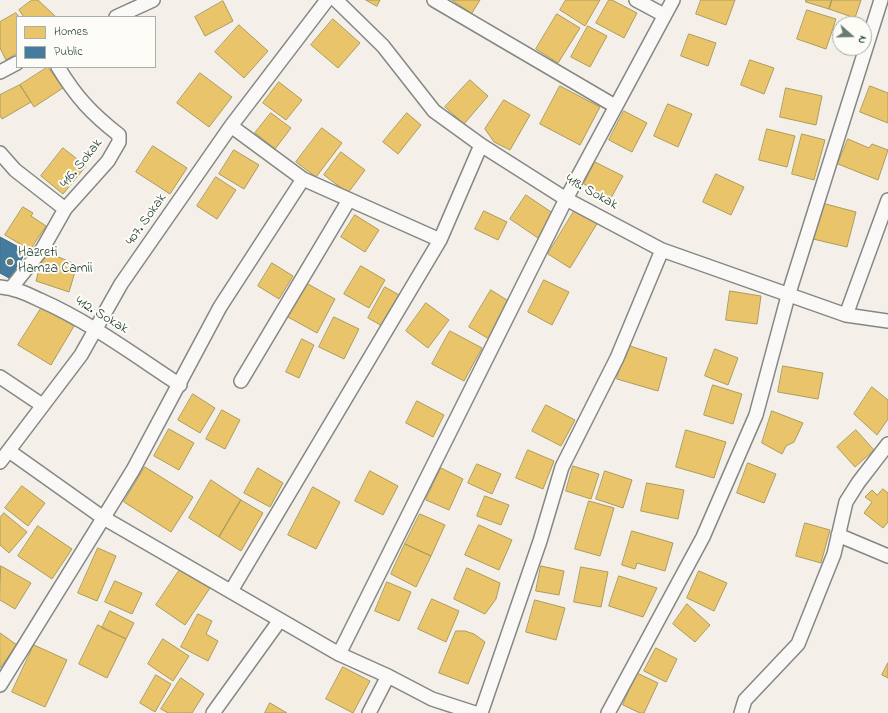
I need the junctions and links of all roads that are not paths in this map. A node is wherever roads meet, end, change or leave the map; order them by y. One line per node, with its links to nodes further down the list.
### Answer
1 (153, 0): 9 (street)
2 (326, 0): 14 (street, 407. Sokak)
3 (336, 0): 15 (street, 418. Sokak)
4 (434, 0): 13 (street)
5 (636, 0): 8 (street)
6 (673, 0): 8 (street)
7 (881, 0): 25 (street)
8 (664, 15): 13 (street)
9 (118, 16)
10 (16, 64): 12 (street)
11 (59, 68): 21 (street, 416. Sokak)
12 (0, 72)
13 (615, 106): 18 (street)
14 (231, 126): 17 (street); 28 (street, 407. Sokak)
15 (481, 145): 18 (street, 418. Sokak); 22 (street)
16 (0, 153): 21 (street)
17 (303, 179): 19 (street); 31 (street)
18 (566, 198): 23 (street, 418. Sokak); 41 (street)
19 (349, 200): 22 (street); 30 (street)
20 (888, 200): 26 (street)
21 (65, 209): 24 (street, 416. Sokak)
22 (440, 240): 39 (street)
23 (662, 250): 25 (street, 418. Sokak); 47 (street)
24 (6, 287): 28 (street, 412. Sokak)
25 (788, 296): 26 (street, 418. Sokak); 48 (street)
26 (846, 315): 27 (street, 418. Sokak)
27 (888, 322)
28 (95, 330): 31 (street, 412. Sokak); 32 (street, 407. Sokak)
29 (0, 377): 32 (street)
30 (241, 381)
31 (180, 385): 36 (street)
32 (42, 405): 34 (street, 407. Sokak)
33 (888, 444): 37 (street)
34 (9, 451): 35 (street, 407. Sokak); 36 (street)
35 (0, 462)
36 (102, 517): 39 (street); 43 (street)
37 (838, 535): 38 (street); 49 (street)
38 (888, 556)
39 (231, 590): 40 (street)
40 (280, 620): 41 (street); 44 (street)
41 (339, 654): 42 (street)
42 (388, 676): 45 (street); 46 (street)
43 (0, 685)
44 (213, 713)
45 (369, 713)
46 (475, 713)
47 (481, 713)
48 (608, 713)
49 (741, 713)

